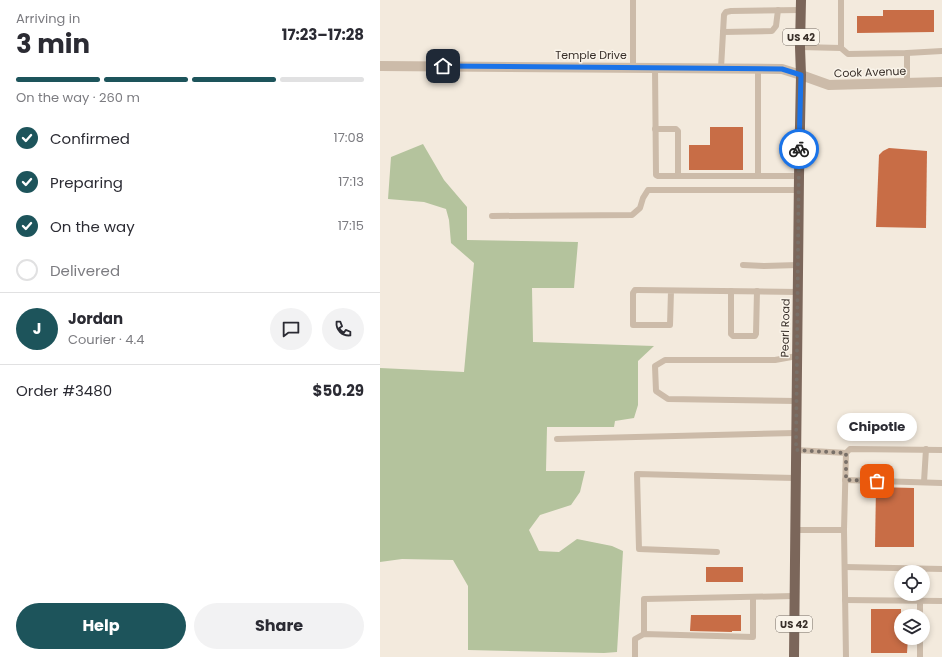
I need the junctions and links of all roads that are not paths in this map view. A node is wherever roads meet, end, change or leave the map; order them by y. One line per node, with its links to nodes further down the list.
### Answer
1 (633, 0): 11 (lane)
2 (841, 0): 7 (lane)
3 (801, 5): 4 (lane); 6 (main road, Pearl Road / US 42)
4 (778, 10): 5 (lane); 5 (lane)
5 (723, 32): 13 (lane)
6 (800, 47): 7 (lane); 15 (main road, Pearl Road / US 42)
7 (841, 48): 9 (lane)
8 (942, 51): 9 (lane)
9 (907, 53): 17 (lane)
10 (380, 66): 11 (street, Temple Drive)
11 (633, 68): 12 (street, Temple Drive)
12 (655, 68): 13 (street, Temple Drive); 18 (lane)
13 (720, 68): 14 (street, Temple Drive)
14 (758, 68): 15 (street, Temple Drive); 20 (lane)
15 (801, 75): 17 (street, Cook Avenue); 21 (main road, Pearl Road / US 42)
16 (942, 82): 17 (street, Cook Avenue)
17 (907, 83)
18 (655, 129): 19 (lane); 19 (lane)
19 (678, 176): 20 (lane)
20 (758, 176): 21 (lane)
21 (799, 176): 22 (main road, Pearl Road / US 42)
22 (799, 190): 23 (lane); 25 (main road, Pearl Road / US 42)
23 (492, 216)
24 (743, 265): 25 (lane)
25 (798, 265): 29 (main road, Pearl Road / US 42)
26 (671, 291): 26 (lane); 27 (lane)
27 (731, 291): 28 (lane); 28 (lane)
28 (757, 292): 29 (lane)
29 (798, 292): 30 (main road, Pearl Road / US 42)
30 (797, 356): 31 (main road, Pearl Road / US 42); 31 (lane)
31 (796, 401): 32 (main road, Pearl Road / US 42)
32 (796, 433): 33 (lane); 35 (main road, Pearl Road / US 42)
33 (557, 439)
34 (926, 449): 36 (lane); 37 (lane); 40 (lane)
35 (796, 450): 37 (lane); 38 (main road, Pearl Road / US 42)
36 (942, 450)
37 (846, 453): 39 (lane)
38 (795, 478): 42 (main road, Pearl Road / US 42); 44 (lane)
39 (846, 480): 40 (lane); 43 (lane)
40 (924, 482): 41 (lane)
41 (940, 482)
42 (795, 530): 43 (lane); 47 (main road, Pearl Road / US 42)
43 (844, 530): 45 (lane)
44 (717, 552)
45 (844, 567): 46 (lane); 49 (lane)
46 (942, 569)
47 (794, 596): 48 (lane); 58 (main road, Pearl Road / US 42)
48 (753, 597): 55 (lane); 55 (lane)
49 (845, 600): 50 (lane); 59 (lane)
50 (894, 601)
51 (920, 601): 54 (lane)
52 (930, 601): 53 (lane)
53 (942, 601)
54 (920, 609)
55 (644, 634): 57 (lane)
56 (920, 645): 60 (lane)
57 (635, 657)
58 (794, 657)
59 (846, 657)
60 (920, 657)

